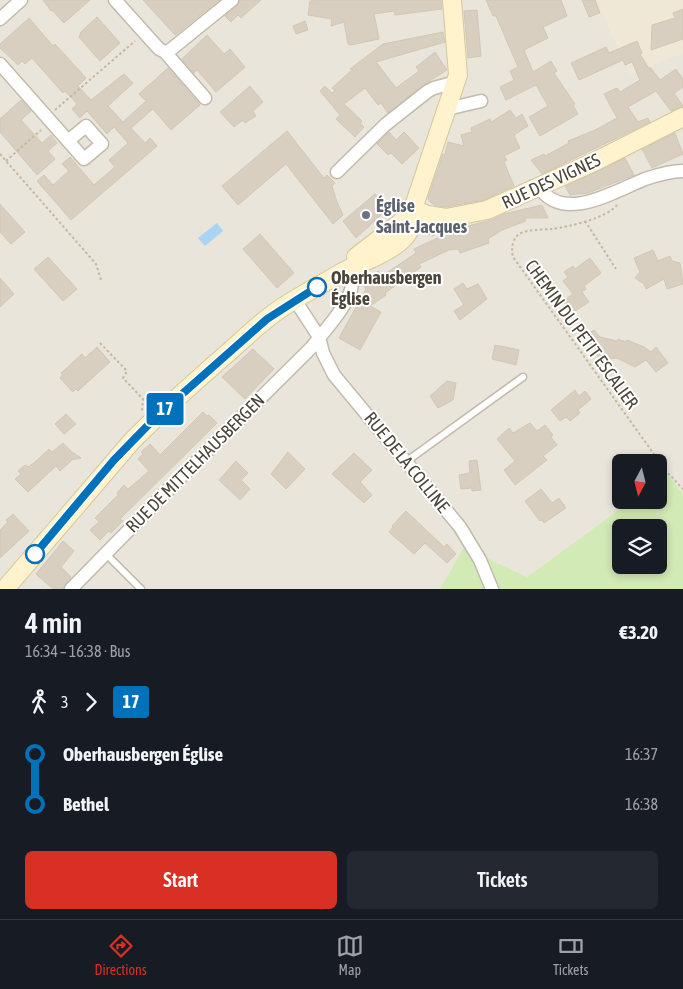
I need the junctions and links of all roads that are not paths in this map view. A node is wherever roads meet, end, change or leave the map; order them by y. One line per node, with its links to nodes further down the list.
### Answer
1 (20, 0): 5 (street)
2 (115, 0): 6 (street)
3 (232, 0): 6 (street)
4 (452, 0): 8 (street)
5 (0, 18)
6 (165, 52): 9 (street)
7 (0, 64): 13 (street)
8 (456, 82): 11 (street); 15 (street)
9 (205, 98)
10 (482, 101): 11 (street)
11 (447, 109): 17 (street)
12 (683, 117): 16 (street, RUE DES VIGNES)
13 (68, 142)
14 (683, 171): 16 (street)
15 (337, 172)
16 (539, 187): 17 (street, RUE DES VIGNES)
17 (413, 209): 18 (street)
18 (346, 269): 19 (street); 20 (street, RUE DE MITTELHAUSBERGEN)
19 (295, 300): 20 (street, RUE DE LA COLLINE); 24 (street)
20 (319, 337): 22 (street, RUE DE LA COLLINE); 23 (street, RUE DE MITTELHAUSBERGEN)
21 (522, 377): 22 (lane)
22 (407, 461): 27 (street, RUE DE LA COLLINE)
23 (106, 554): 25 (street, RUE DE MITTELHAUSBERGEN); 26 (lane)
24 (5, 589)
25 (71, 589)
26 (141, 589)
27 (492, 589)

